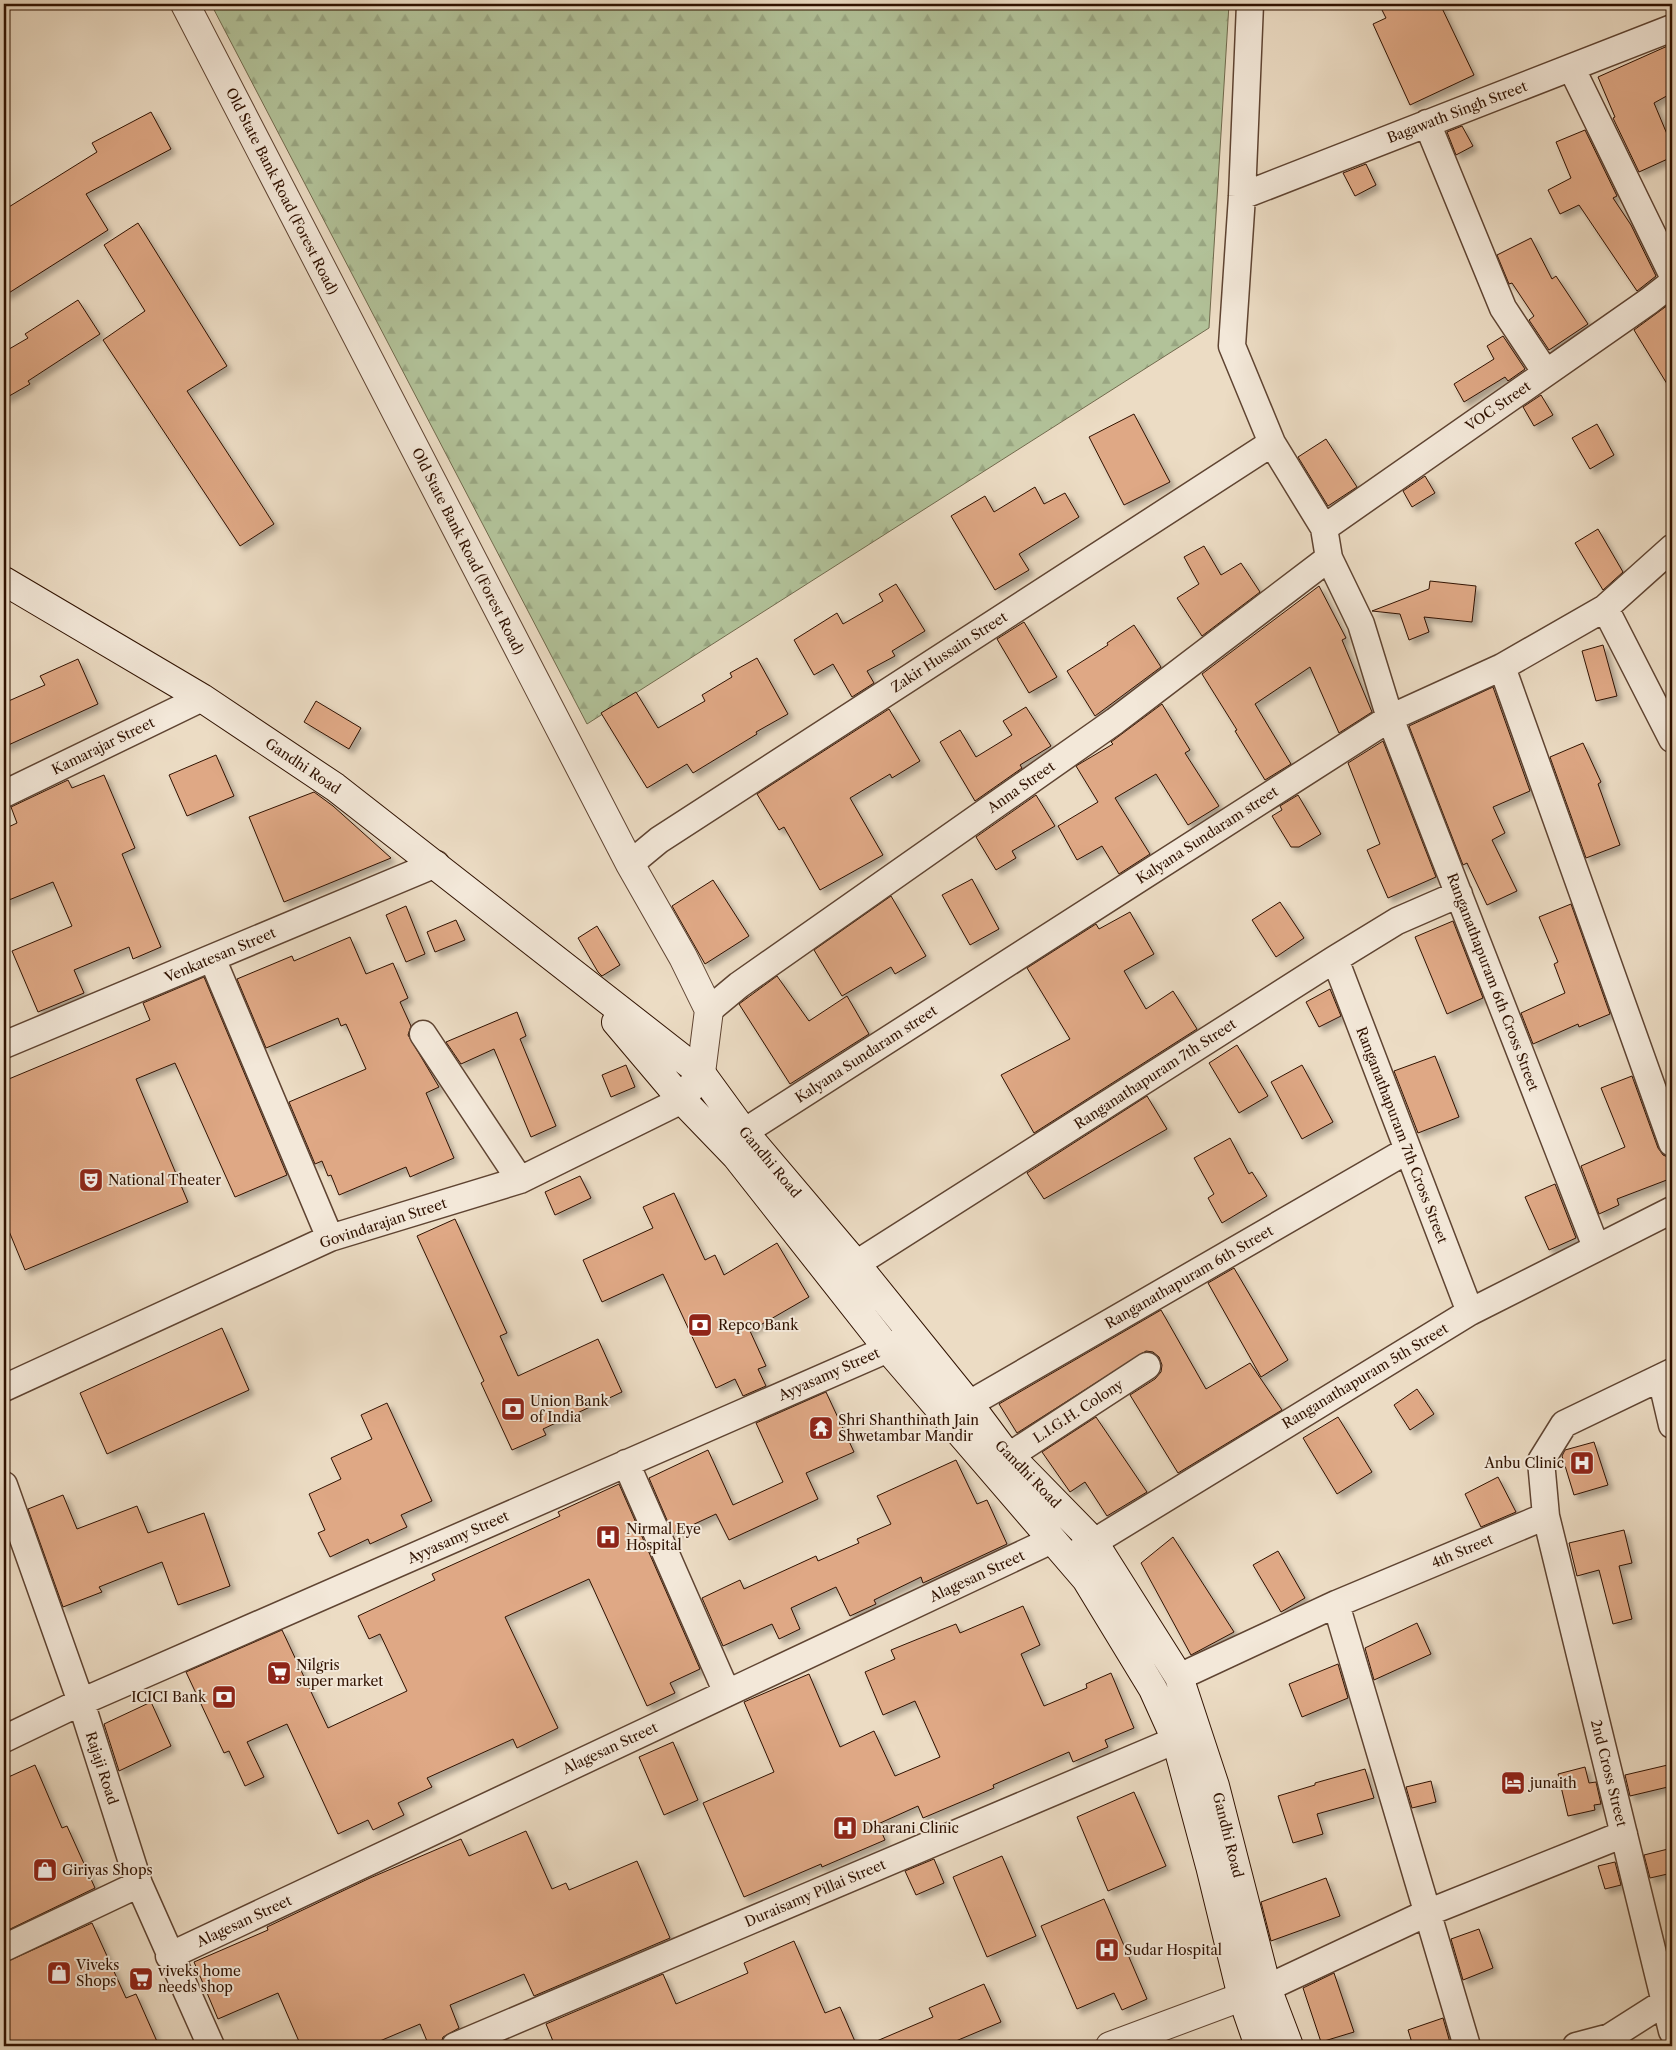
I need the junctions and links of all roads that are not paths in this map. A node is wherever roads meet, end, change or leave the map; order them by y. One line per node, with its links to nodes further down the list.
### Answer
1 (185, 4): 22 (main road, Old State Bank Road (Forest Road))
2 (1250, 4): 6 (street)
3 (1672, 28): 4 (street, Bagawath Singh Street)
4 (1572, 68): 5 (street, Bagawath Singh Street); 7 (street)
5 (1427, 124): 6 (street, Bagawath Singh Street); 9 (street)
6 (1242, 196): 10 (street)
7 (1672, 274)
8 (1672, 283): 9 (street, VOC Street)
9 (1546, 373): 11 (street, VOC Street)
10 (1272, 443): 11 (street); 22 (street, Zakir Hussain Street)
11 (1324, 528): 13 (street, Ranganathapuram 6th Cross Street)
12 (1672, 548): 15 (street, Kalyana Sundaram street)
13 (1329, 558): 18 (street, Ranganathapuram 6th Cross Street); 27 (street, Anna Street)
14 (4, 581): 17 (main road, Gandhi Road)
15 (1605, 608): 16 (street, Kalyana Sundaram street); 19 (street)
16 (1502, 667): 18 (street, Kalyana Sundaram street); 33 (street)
17 (202, 698): 20 (street, Kamarajar Street); 21 (main road, Gandhi Road)
18 (1390, 718): 23 (street, Ranganathapuram 6th Cross Street); 32 (street, Kalyana Sundaram street)
19 (1672, 739)
20 (4, 794)
21 (436, 864): 24 (street, Venkatesan Street); 26 (main road, Gandhi Road)
22 (630, 864): 27 (main road, Old State Bank Road (Forest Road))
23 (1459, 894): 25 (street, Ranganathapuram 7th Street); 38 (street, Ranganathapuram 6th Cross Street)
24 (212, 958): 29 (street, Venkatesan Street); 37 (street)
25 (1334, 959): 34 (street, Ranganathapuram 7th Cross Street); 39 (street, Ranganathapuram 7th Street)
26 (581, 981): 30 (main road, Gandhi Road); 31 (main road, Gandhi Road)
27 (710, 1010): 30 (main road)
28 (423, 1034): 35 (street)
29 (4, 1045)
30 (701, 1073): 31 (main road); 32 (main road, Gandhi Road)
31 (682, 1100): 35 (street, Govindarajan Street); 42 (main road, Gandhi Road)
32 (744, 1132): 39 (main road, Gandhi Road)
33 (1672, 1143)
34 (1408, 1150): 40 (street, Ranganathapuram 7th Cross Street); 46 (street, Ranganathapuram 6th Street)
35 (520, 1180): 37 (street, Govindarajan Street)
36 (1672, 1210): 38 (street, Ranganathapuram 5th Street)
37 (330, 1238): 45 (street, Govindarajan Street)
38 (1596, 1247): 40 (street, Ranganathapuram 5th Street)
39 (856, 1264): 41 (main road, Gandhi Road)
40 (1470, 1312): 52 (street, Ranganathapuram 5th Street)
41 (912, 1334): 42 (street, Ayyasamy Street); 46 (main road, Gandhi Road)
42 (888, 1349): 49 (street, Ayyasamy Street); 53 (main road, Gandhi Road)
43 (1147, 1366): 48 (street, L.I.G.H. Colony)
44 (1666, 1375): 47 (street); 51 (street)
45 (4, 1388)
46 (970, 1404): 48 (main road, Gandhi Road)
47 (1672, 1426)
48 (1009, 1456): 52 (main road, Gandhi Road)
49 (626, 1463): 56 (street); 57 (street, Ayyasamy Street)
50 (6, 1500): 57 (street, Rajaji Road)
51 (1546, 1516): 54 (street, 4th Street); 60 (street, 2nd Cross Street)
52 (1093, 1541): 53 (street, Ranganathapuram 5th Street); 55 (main road, Gandhi Road)
53 (1060, 1549): 56 (street, Alagesan Street); 59 (main road, Gandhi Road)
54 (1336, 1604): 55 (street, 4th Street); 62 (street)
55 (1179, 1677): 65 (main road, Gandhi Road)
56 (727, 1693): 64 (street, Alagesan Street)
57 (81, 1702): 58 (street, Ayyasamy Street); 61 (street, Rajaji Road)
58 (4, 1739)
59 (1176, 1740): 66 (main road, Gandhi Road); 70 (street, Duraisamy Pillai Street)
60 (1624, 1834): 62 (street); 67 (street, 2nd Cross Street)
61 (139, 1884): 63 (street); 64 (street, Rajaji Road)
62 (1428, 1913): 65 (street); 74 (street)
63 (4, 1948)
64 (169, 1956): 69 (street, Rajaji Road)
65 (1267, 1988): 66 (main road); 73 (main road, Gandhi Road)
66 (1242, 1997): 71 (main road); 72 (main road, Gandhi Road)
67 (1669, 2001): 68 (street, 2nd Cross Street); 75 (street)
68 (1672, 2031)
69 (211, 2046)
70 (455, 2046)
71 (1110, 2046)
72 (1259, 2046)
73 (1289, 2046)
74 (1467, 2046)
75 (1576, 2046)

